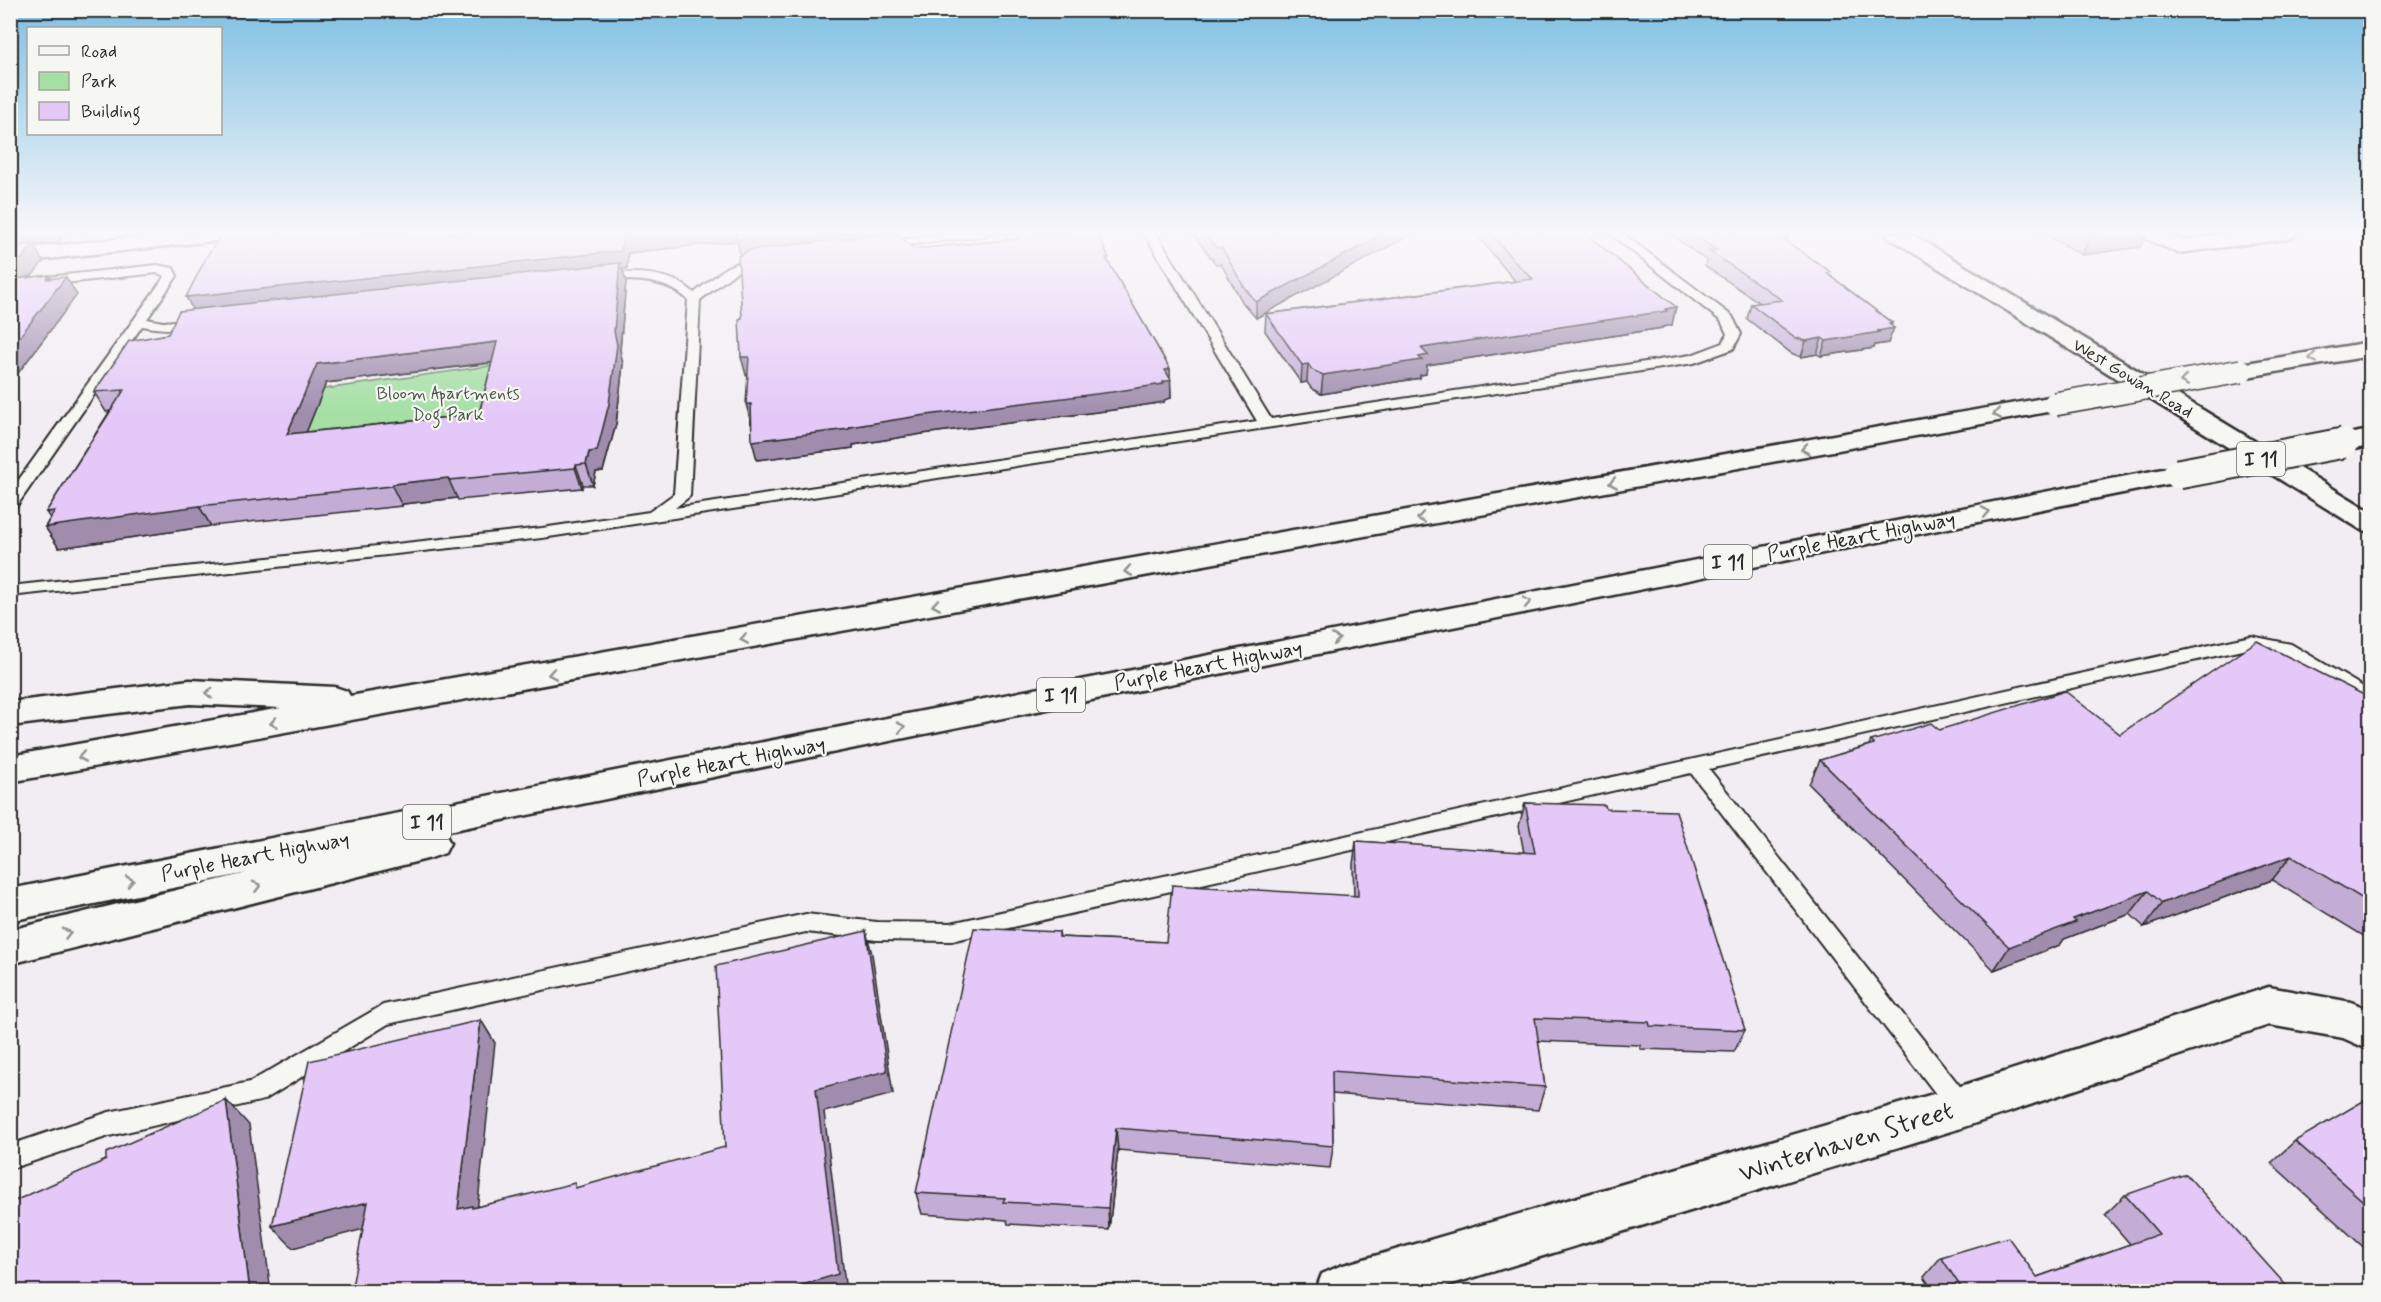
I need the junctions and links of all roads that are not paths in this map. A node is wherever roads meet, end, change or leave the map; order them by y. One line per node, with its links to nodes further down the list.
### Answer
1 (158, 294): 8 (lane)
2 (690, 294): 7 (lane)
3 (699, 294): 7 (lane)
4 (1187, 294): 11 (lane)
5 (1694, 294): 11 (lane)
6 (1995, 294): 15 (main road, West Gowan Road)
7 (694, 298): 14 (lane)
8 (139, 321): 9 (lane); 13 (lane)
9 (211, 321)
10 (2370, 349): 18 (main road, one-way to 18, bridge)
11 (1266, 423): 14 (lane)
12 (2370, 438): 20 (main road, Purple Heart Highway / I 11, one-way to 12, bridge)
13 (10, 504)
14 (654, 516): 16 (lane)
15 (2370, 523)
16 (10, 591)
17 (2370, 699): 21 (lane)
18 (394, 702): 19 (main road, one-way to 19); 22 (main road, one-way to 22)
19 (10, 714)
20 (844, 739): 23 (main road, Purple Heart Highway / I 11, one-way to 20); 24 (main road, one-way to 20)
21 (1696, 766): 26 (lane); 27 (lane)
22 (10, 769)
23 (10, 905)
24 (10, 947)
25 (2361, 1026): 26 (main road, Winterhaven Street)
26 (1961, 1107): 28 (main road, Winterhaven Street)
27 (10, 1157)
28 (1340, 1292)

